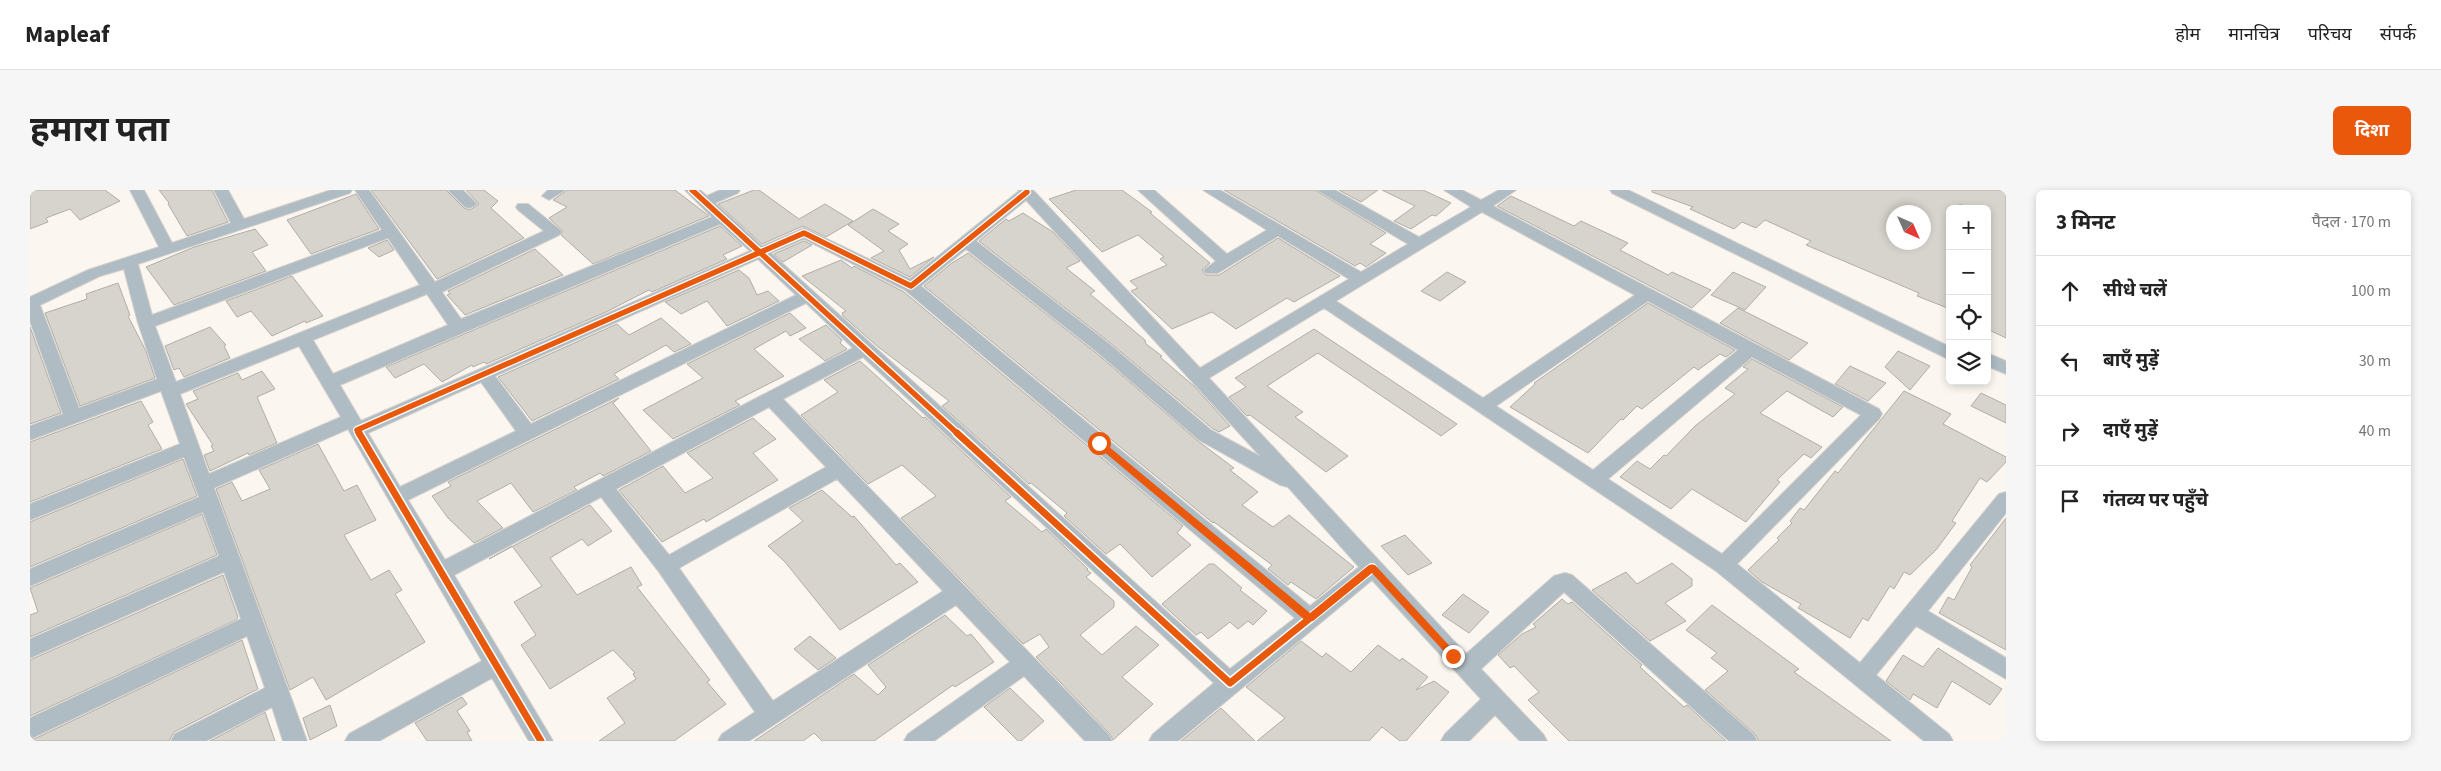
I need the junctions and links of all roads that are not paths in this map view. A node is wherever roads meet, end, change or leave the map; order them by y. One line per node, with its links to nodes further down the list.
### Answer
1 (137, 190): 25 (street)
2 (222, 190): 20 (street)
3 (345, 190): 20 (street)
4 (362, 190): 22 (street)
5 (455, 190): 16 (street)
6 (733, 190): 15 (street)
7 (1145, 190): 21 (street)
8 (1210, 190): 21 (street)
9 (1324, 190): 24 (street)
10 (1451, 190): 17 (street)
11 (1509, 190): 17 (street)
12 (1617, 190): 41 (street)
13 (1634, 190): 38 (street)
14 (1026, 191): 23 (street); 46 (street)
15 (699, 195): 19 (street)
16 (470, 204)
17 (1482, 206): 24 (street); 31 (street)
18 (523, 207): 30 (street)
19 (724, 217): 26 (street); 36 (street)
20 (240, 225): 25 (street)
21 (1278, 230): 28 (street)
22 (391, 232): 30 (street); 35 (street)
23 (966, 241): 29 (street); 59 (street)
24 (1420, 244): 28 (street)
25 (168, 249): 27 (street)
26 (761, 251): 29 (street); 32 (street); 44 (street)
27 (130, 262): 34 (street); 35 (street)
28 (1361, 279): 33 (street)
29 (910, 286): 73 (street)
30 (431, 289): 36 (street); 37 (street)
31 (1647, 294): 40 (street); 51 (street)
32 (809, 295): 39 (street); 55 (street)
33 (1324, 301): 46 (street); 51 (street)
34 (30, 304): 52 (street)
35 (146, 323): 49 (street)
36 (458, 327): 48 (street)
37 (303, 338): 48 (street); 49 (street)
38 (1948, 340)
39 (866, 348): 50 (street); 81 (street)
40 (1750, 349): 58 (street); 66 (street)
41 (1946, 352)
42 (1991, 361): 43 (street)
43 (2006, 368)
44 (484, 374): 53 (street); 55 (street)
45 (1991, 374): 47 (street)
46 (1198, 378): 59 (street)
47 (2006, 380)
48 (329, 382): 53 (street)
49 (168, 386): 52 (street); 56 (street)
50 (771, 398): 57 (street); 60 (street)
51 (1484, 406): 58 (street)
52 (74, 417): 54 (street)
53 (354, 425): 61 (street); 62 (street)
54 (30, 433)
55 (528, 433): 62 (street)
56 (190, 447): 61 (street); 64 (street)
57 (839, 469): 67 (street); 71 (street)
58 (1595, 479): 66 (street)
59 (1297, 485): 68 (street)
60 (603, 486): 67 (street); 69 (street)
61 (206, 493): 65 (street); 70 (street)
62 (397, 497): 69 (street)
63 (2006, 499): 72 (street)
64 (30, 512)
65 (231, 560): 74 (street); 75 (street)
66 (1722, 565): 80 (street)
67 (666, 566): 84 (street)
68 (1372, 568): 73 (street); 78 (street)
69 (441, 572): 77 (street)
70 (30, 578)
71 (958, 593): 76 (street); 84 (street)
72 (1914, 613): 79 (street); 80 (street)
73 (1310, 618): 81 (street)
74 (253, 623): 82 (street); 85 (street)
75 (30, 649)
76 (1025, 663): 91 (street); 92 (street)
77 (496, 665): 88 (street); 89 (street)
78 (1465, 669): 83 (street); 96 (street)
79 (2006, 670)
80 (1861, 678): 97 (street)
81 (1230, 683): 93 (street)
82 (278, 693): 86 (street); 87 (street)
83 (1495, 700): 94 (street); 95 (street)
84 (770, 715): 90 (street)
85 (30, 729)
86 (183, 741)
87 (295, 741)
88 (357, 741)
89 (541, 741)
90 (730, 741)
91 (916, 741)
92 (1100, 741)
93 (1161, 741)
94 (1453, 741)
95 (1535, 741)
96 (1746, 741)
97 (1941, 741)

